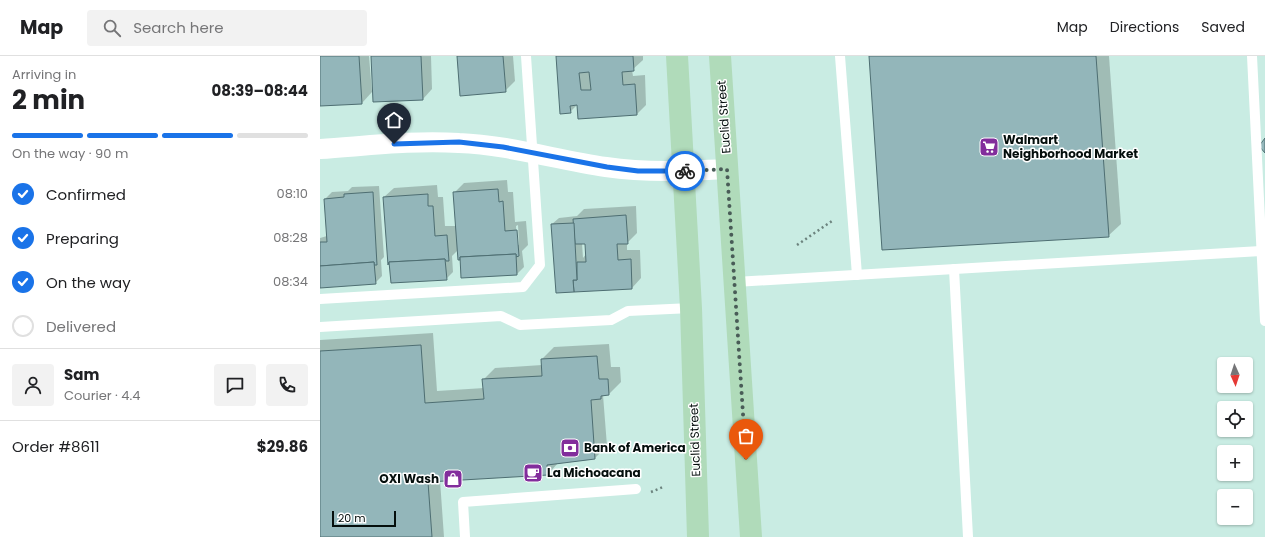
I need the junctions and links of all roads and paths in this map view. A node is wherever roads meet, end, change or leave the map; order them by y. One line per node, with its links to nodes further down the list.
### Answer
1 (526, 56): 7 (lane)
2 (677, 56): 9 (main road, Euclid Street)
3 (720, 56): 8 (main road, Euclid Street)
4 (840, 56): 14 (lane)
5 (1252, 56): 12 (lane)
6 (320, 149): 7 (street)
7 (531, 152): 9 (street); 16 (lane)
8 (727, 169): 9 (street); 15 (main road, Euclid Street)
9 (684, 171): 17 (main road, Euclid Street)
10 (832, 222): 11 (path)
11 (798, 245)
12 (1262, 251): 13 (lane); 18 (lane)
13 (954, 269): 14 (lane); 26 (lane)
14 (857, 275): 15 (lane)
15 (735, 282): 25 (main road, Euclid Street)
16 (320, 299)
17 (690, 308): 19 (lane); 24 (main road, Euclid Street)
18 (1265, 321)
19 (320, 327)
20 (663, 487): 22 (path)
21 (636, 489): 23 (lane)
22 (648, 493)
23 (465, 537)
24 (698, 537)
25 (751, 537)
26 (968, 537)

